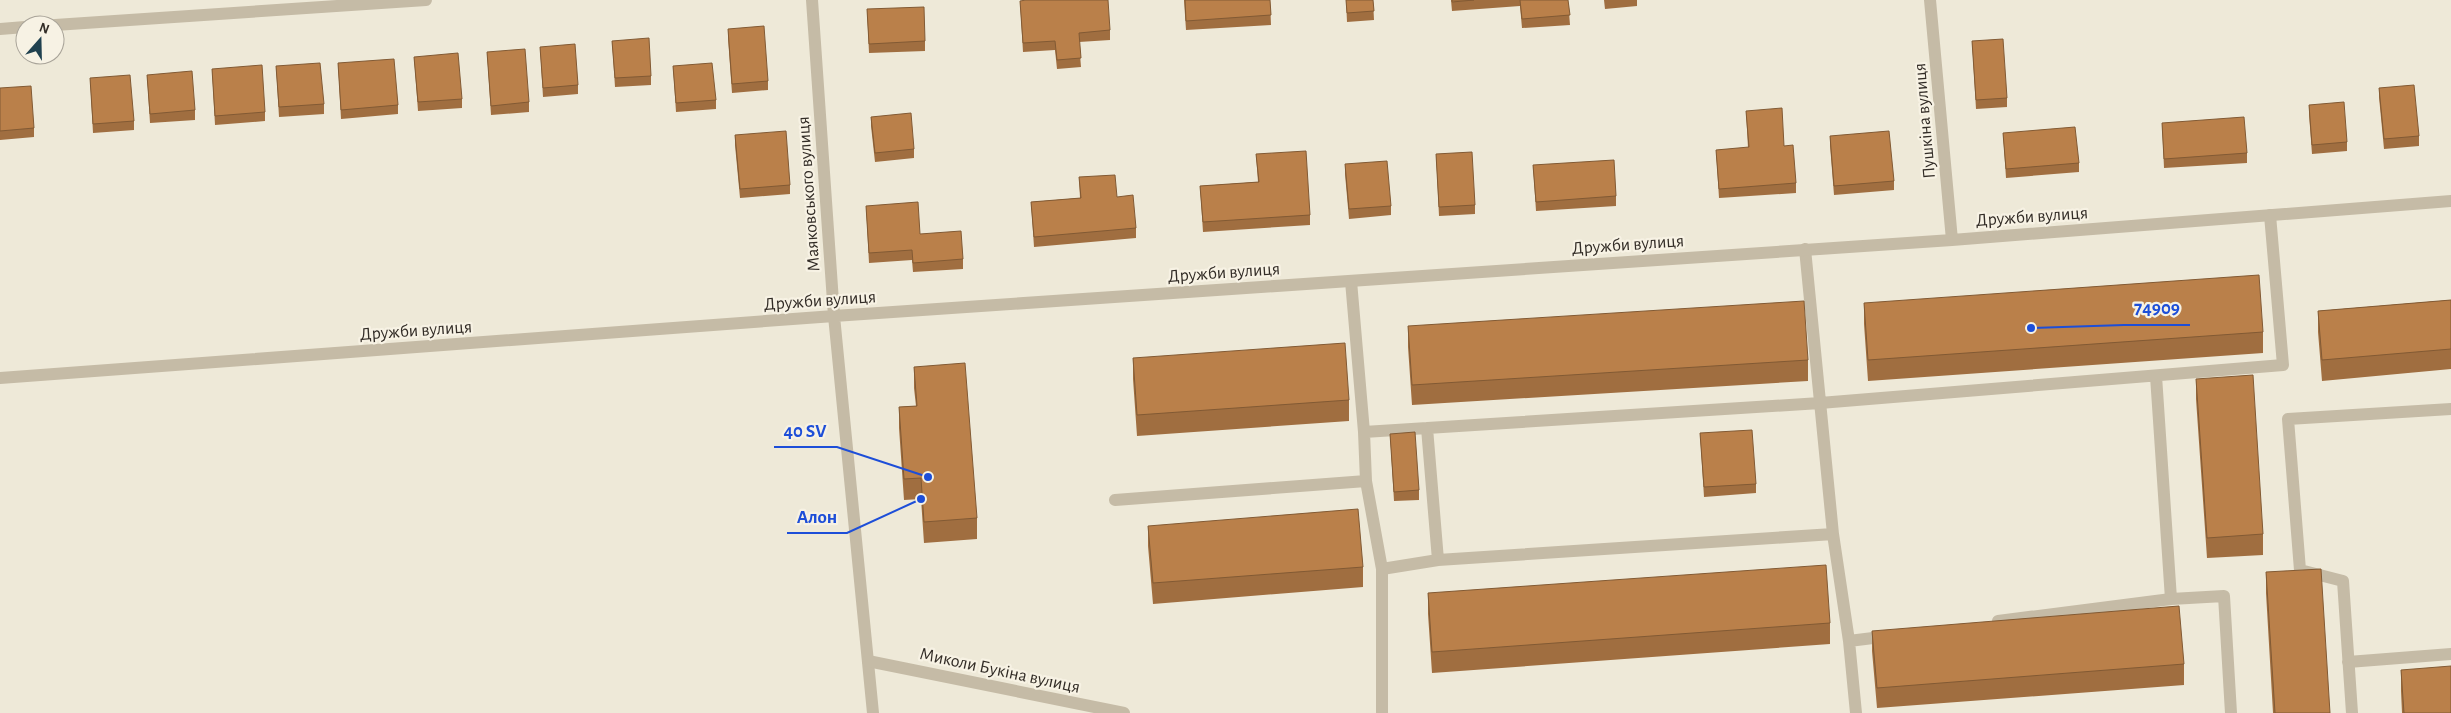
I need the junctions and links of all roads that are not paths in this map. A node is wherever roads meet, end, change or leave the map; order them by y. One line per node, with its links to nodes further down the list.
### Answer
1 (426, 0): 4 (street)
2 (812, 0): 12 (street, Маяковського вулиця)
3 (1930, 0): 9 (street, Пушкіна вулиця)
4 (65, 24)
5 (15, 28): 6 (street)
6 (0, 29)
7 (2451, 201): 8 (street, Дружби вулиця)
8 (2270, 215): 9 (street, Дружби вулиця); 13 (street)
9 (1952, 240): 10 (street, Дружби вулиця)
10 (1805, 250): 11 (street, Дружби вулиця); 15 (street)
11 (1351, 281): 12 (street, Дружби вулиця); 18 (street)
12 (834, 316): 14 (street, Дружби вулиця); 29 (street, Маяковського вулиця)
13 (2156, 376): 15 (street); 24 (street)
14 (0, 378)
15 (1820, 403): 17 (street); 21 (street)
16 (2451, 409): 30 (street)
17 (1427, 428): 18 (street); 22 (street)
18 (1364, 432): 19 (street)
19 (1366, 481): 20 (street); 23 (street)
20 (1115, 500)
21 (1833, 534): 22 (street); 27 (street)
22 (1438, 560): 23 (street)
23 (1382, 569): 33 (street)
24 (2171, 599): 25 (street); 35 (street)
25 (1986, 623)
26 (1898, 635): 27 (street)
27 (1849, 641): 34 (street)
28 (2451, 654): 30 (street)
29 (868, 661): 31 (street, Маяковського вулиця); 32 (street, Миколи Букіна вулиця)
30 (2348, 662): 36 (street)
31 (873, 713)
32 (1124, 713)
33 (1382, 713)
34 (1856, 713)
35 (2231, 713)
36 (2352, 713)

